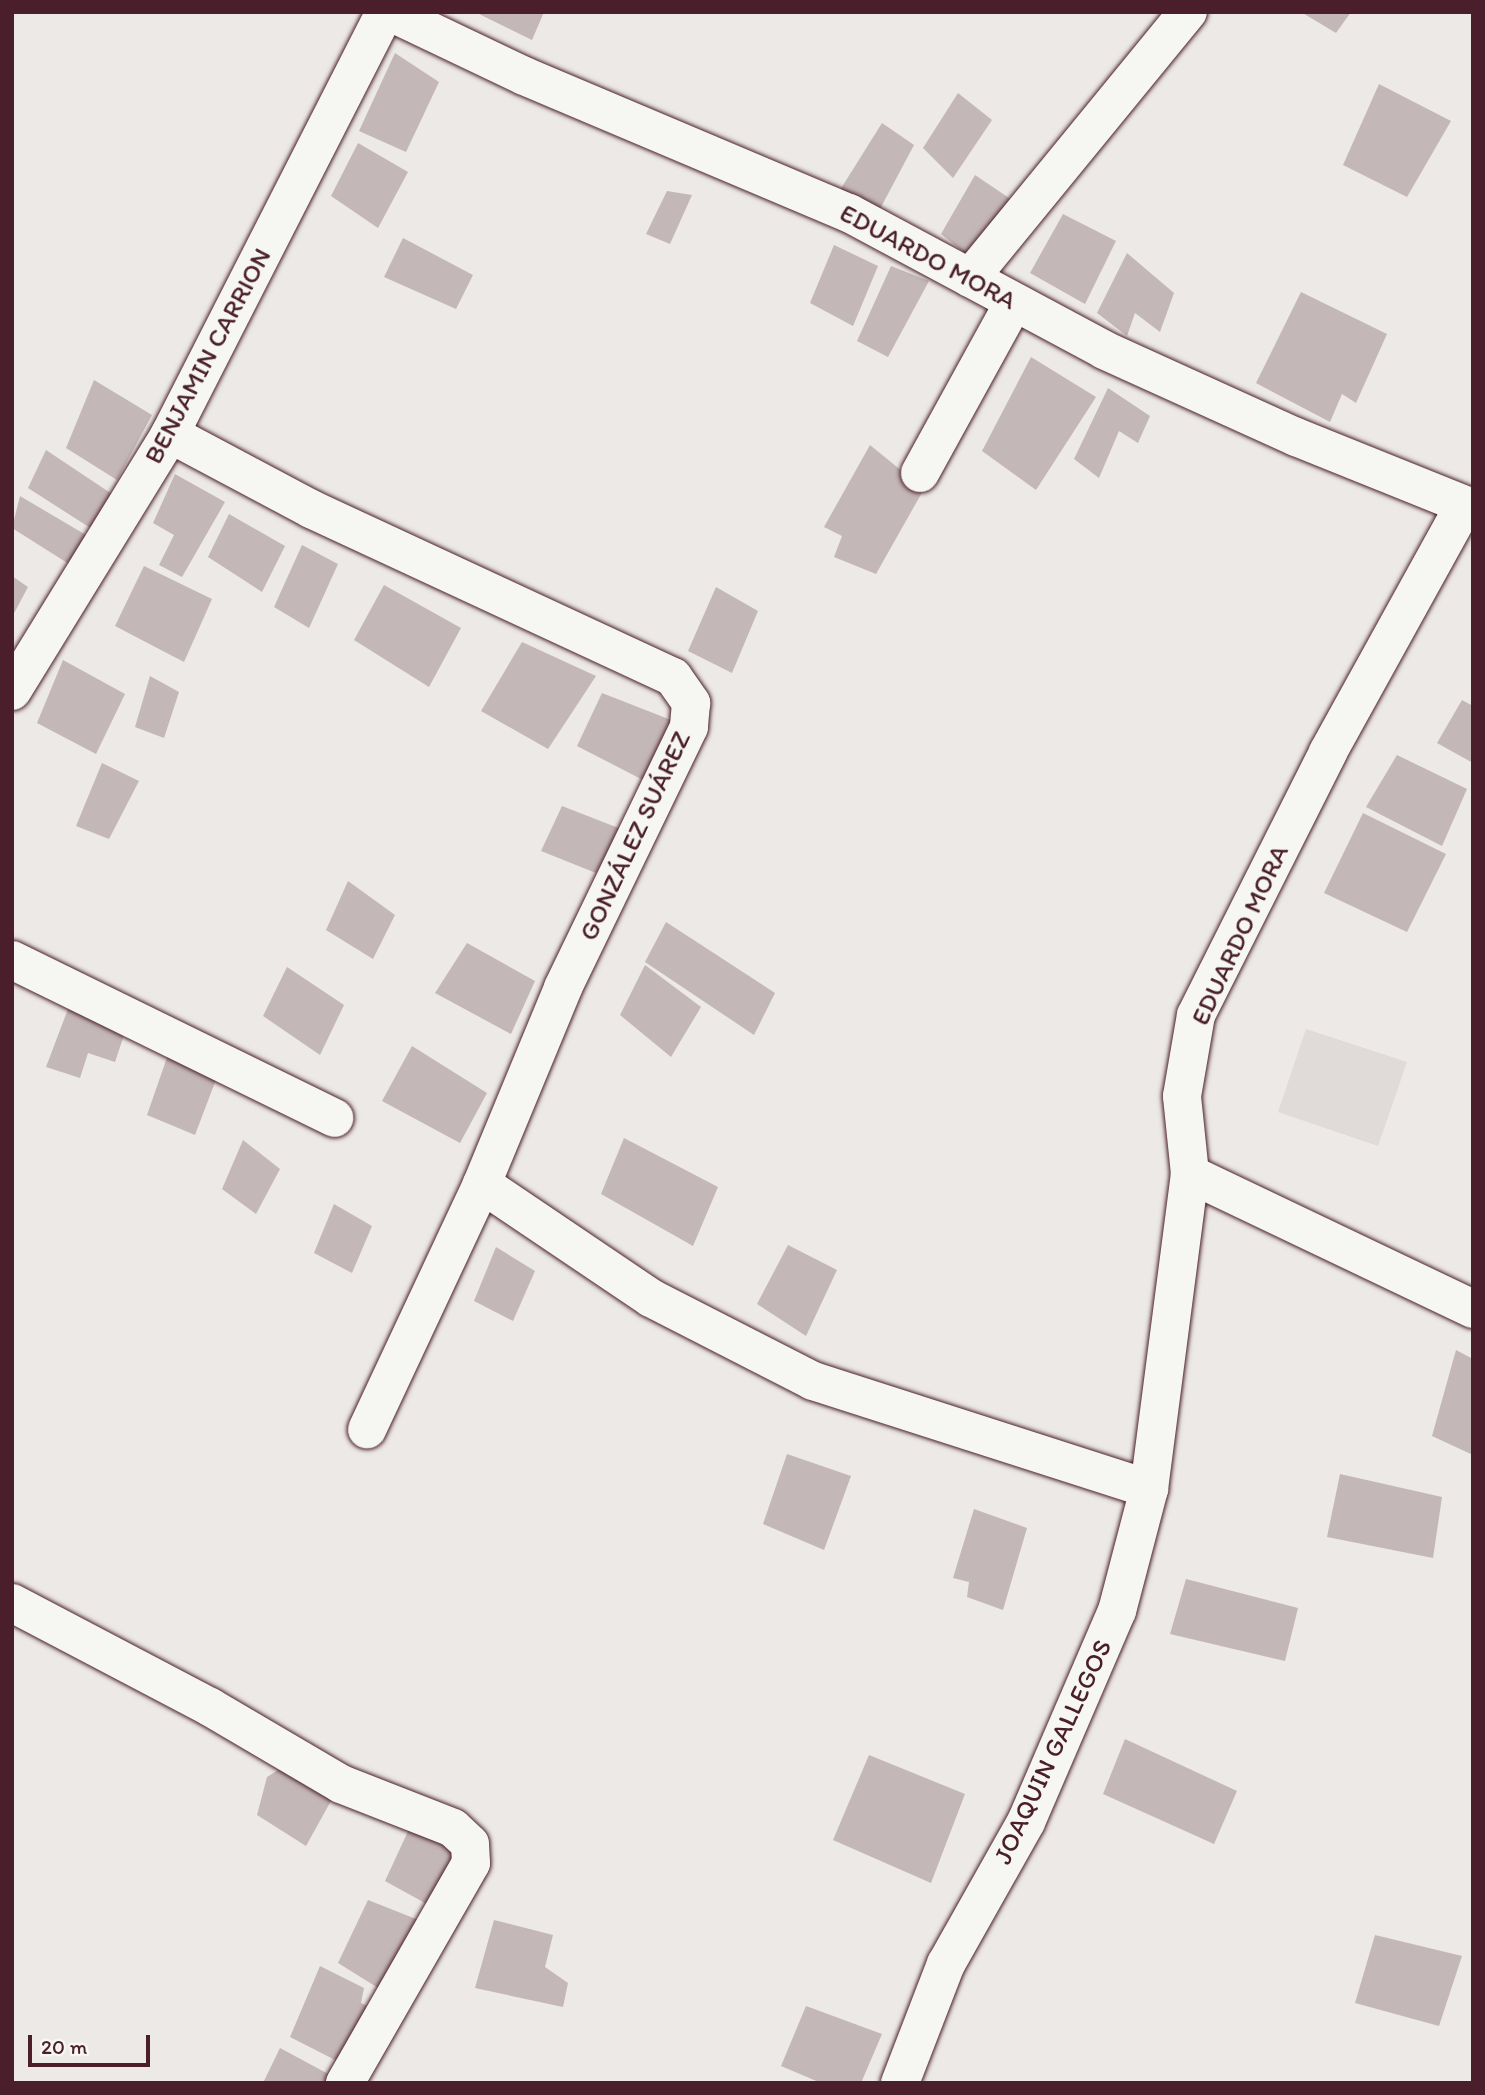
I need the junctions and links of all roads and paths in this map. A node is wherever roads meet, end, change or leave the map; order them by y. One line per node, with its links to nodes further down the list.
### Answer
1 (388, 12): 3 (street, EDUARDO MORA); 5 (street, BENJAMIN CARRION)
2 (1188, 12): 3 (street)
3 (970, 278): 4 (street, EDUARDO MORA)
4 (1014, 302): 6 (street); 7 (street, EDUARDO MORA)
5 (170, 434): 8 (street, BENJAMIN CARRION); 12 (street, GONZÁLEZ SUÁREZ)
6 (920, 473)
7 (1468, 507): 11 (street, EDUARDO MORA)
8 (12, 691)
9 (12, 960): 10 (street)
10 (334, 1118)
11 (1190, 1174): 13 (street); 15 (street, EDUARDO MORA)
12 (482, 1184): 14 (street, GONZÁLEZ SUÁREZ); 15 (street)
13 (1473, 1309)
14 (367, 1429)
15 (1149, 1489): 18 (street, JOAQUIN GALLEGOS)
16 (12, 1603): 17 (street)
17 (345, 2083)
18 (900, 2083)

